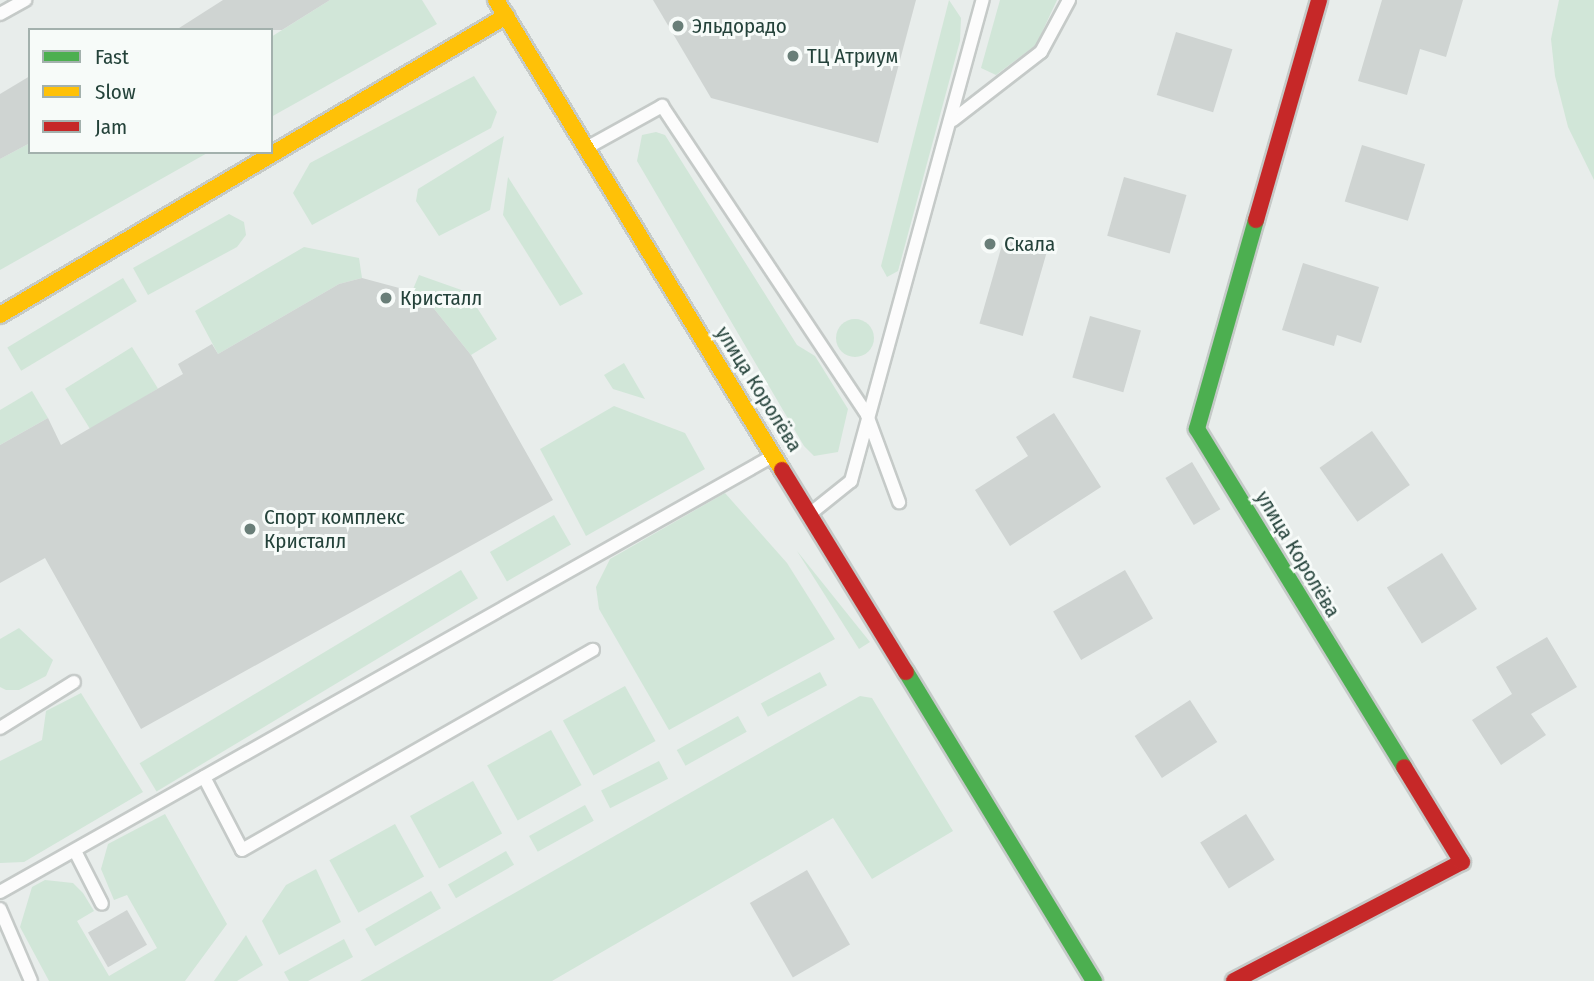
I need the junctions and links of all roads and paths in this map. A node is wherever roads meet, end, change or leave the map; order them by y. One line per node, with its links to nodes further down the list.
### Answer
1 (25, 0): 6 (lane)
2 (496, 0): 7 (street, улица Королёва)
3 (983, 0): 8 (lane)
4 (1069, 0): 8 (lane)
5 (1319, 0): 27 (street, улица Королёва)
6 (0, 14)
7 (506, 16): 9 (street, улица Королёва); 11 (street)
8 (953, 120): 13 (lane)
9 (585, 149): 13 (lane); 14 (street, улица Королёва)
10 (272, 154): 12 (street)
11 (273, 154)
12 (0, 315)
13 (867, 415): 15 (lane); 16 (lane)
14 (775, 455): 16 (street, улица Королёва); 20 (lane)
15 (899, 502)
16 (811, 513): 26 (street, улица Королёва)
17 (593, 650): 20 (lane)
18 (74, 682): 19 (lane)
19 (0, 728)
20 (204, 777): 21 (lane)
21 (75, 851): 22 (lane); 23 (lane)
22 (0, 892)
23 (102, 904)
24 (0, 909): 25 (lane)
25 (31, 981)
26 (1094, 981)
27 (1234, 981)

